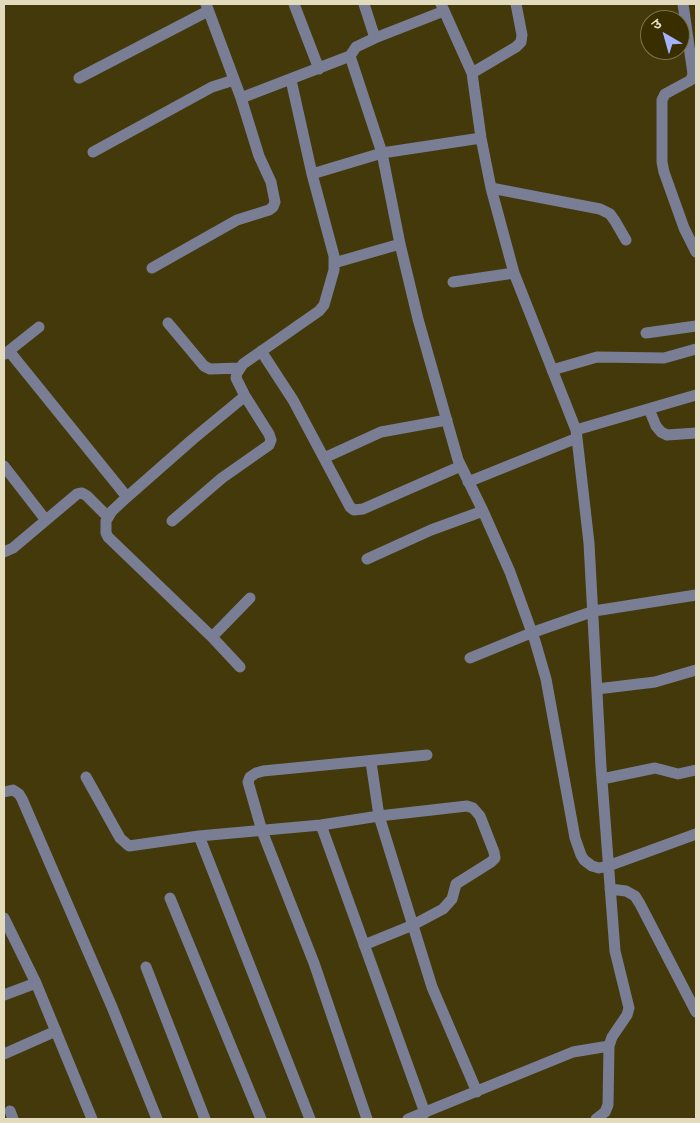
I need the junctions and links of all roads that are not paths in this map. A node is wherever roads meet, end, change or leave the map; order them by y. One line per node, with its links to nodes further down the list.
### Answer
1 (294, 4): 9 (street)
2 (364, 4): 7 (street)
3 (516, 4): 10 (street)
4 (683, 4): 22 (street)
5 (207, 7): 11 (street); 12 (street)
6 (442, 7): 7 (street); 10 (street)
7 (375, 38): 8 (street)
8 (350, 56): 9 (street); 17 (street)
9 (319, 69): 13 (street)
10 (472, 73): 15 (street)
11 (79, 78)
12 (234, 80): 14 (street); 16 (street)
13 (291, 80): 14 (street); 18 (street)
14 (240, 98): 24 (street)
15 (481, 138): 17 (street); 19 (street)
16 (93, 152)
17 (382, 153): 18 (street); 21 (street)
18 (312, 174): 23 (street)
19 (491, 188): 20 (street); 25 (street)
20 (626, 240)
21 (400, 244): 23 (street); 39 (street)
22 (696, 252)
23 (334, 263): 32 (street)
24 (152, 268)
25 (514, 273): 26 (street); 35 (street)
26 (453, 282)
27 (168, 323): 34 (street)
28 (696, 326): 30 (street)
29 (39, 327): 33 (street)
30 (646, 334)
31 (696, 349): 35 (street)
32 (261, 351): 34 (street); 42 (street)
33 (7, 353): 46 (street)
34 (239, 368): 37 (street)
35 (552, 370): 41 (street)
36 (696, 395): 38 (street)
37 (245, 396): 46 (street); 50 (street)
38 (649, 409): 40 (street); 41 (street)
39 (448, 420): 42 (street); 44 (street)
40 (696, 433)
41 (576, 434): 45 (street); 55 (street)
42 (324, 458): 44 (street)
43 (4, 466): 49 (street)
44 (461, 466): 45 (street)
45 (468, 482): 47 (street)
46 (127, 497): 48 (street)
47 (483, 510): 52 (street); 56 (street)
48 (107, 516): 49 (street); 57 (street)
49 (45, 519): 51 (street)
50 (172, 521)
51 (4, 552)
52 (367, 560)
53 (696, 595): 55 (street)
54 (250, 598): 57 (street)
55 (594, 611): 56 (street); 61 (street)
56 (531, 633): 58 (street); 73 (street)
57 (212, 637): 59 (street)
58 (470, 658)
59 (240, 667)
60 (696, 670): 61 (street)
61 (597, 689): 66 (street)
62 (428, 755): 63 (street)
63 (371, 762): 68 (street); 70 (street)
64 (696, 770): 66 (street)
65 (86, 777): 72 (street)
66 (602, 779): 73 (street)
67 (4, 792): 89 (street)
68 (379, 816): 69 (street); 77 (street); 77 (street)
69 (322, 824): 70 (street); 78 (street)
70 (262, 831): 72 (street); 93 (street)
71 (696, 834): 73 (street)
72 (199, 836): 92 (street)
73 (608, 866): 74 (street)
74 (610, 889): 82 (street); 84 (street)
75 (170, 898): 91 (street)
76 (4, 918): 80 (street)
77 (413, 926): 78 (street); 86 (street)
78 (364, 945): 87 (street)
79 (146, 967): 90 (street)
80 (36, 983): 81 (street); 83 (street)
81 (4, 995)
82 (696, 1012)
83 (56, 1031): 85 (street); 88 (street)
84 (609, 1046): 86 (street); 95 (street)
85 (4, 1054)
86 (477, 1092): 87 (street)
87 (425, 1113): 94 (street)
88 (92, 1119)
89 (157, 1119)
90 (205, 1119)
91 (261, 1119)
92 (310, 1119)
93 (367, 1119)
94 (408, 1119)
95 (596, 1119)

